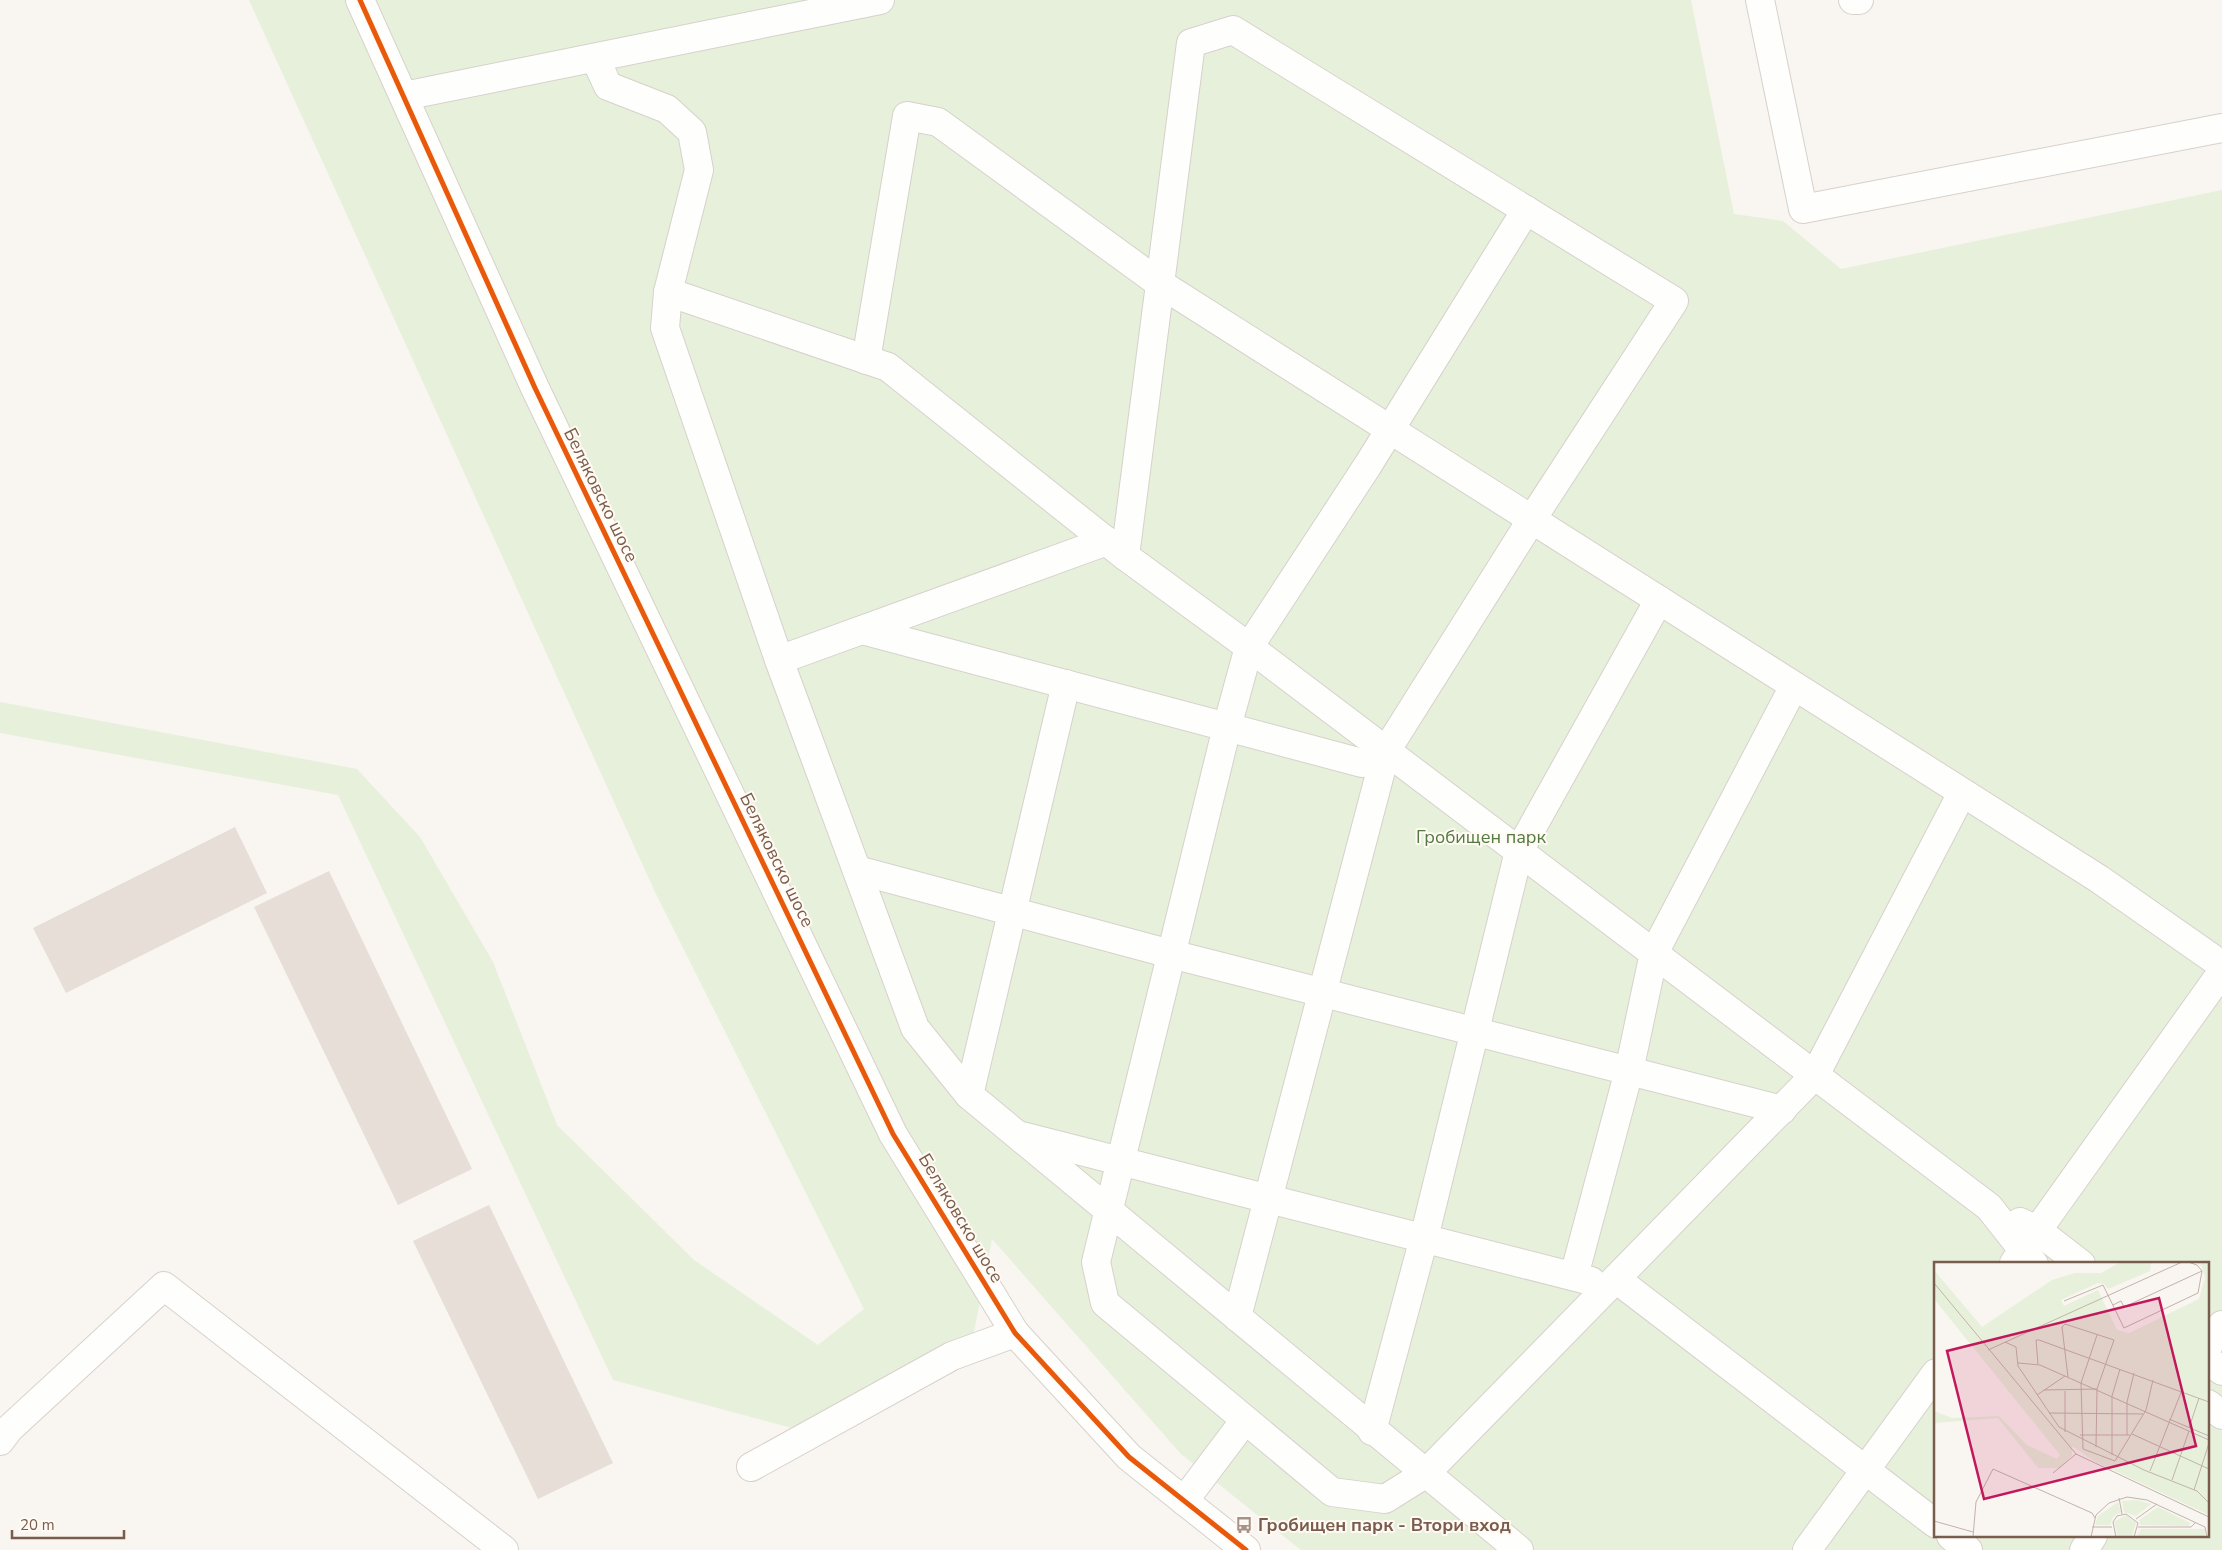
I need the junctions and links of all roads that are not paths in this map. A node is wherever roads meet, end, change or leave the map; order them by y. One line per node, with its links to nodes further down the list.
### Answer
1 (360, 0): 7 (street, Беляковско шосе)
2 (880, 0): 6 (street)
3 (1760, 0): 8 (street)
4 (1853, 0): 5 (street)
5 (1859, 0)
6 (595, 58): 7 (street); 11 (street)
7 (404, 96): 49 (street, Беляковско шосе)
8 (2222, 128)
9 (1526, 210): 10 (street); 13 (street); 14 (street)
10 (1159, 283): 12 (street); 13 (street); 15 (street)
11 (668, 292): 12 (street); 19 (street)
12 (866, 360): 15 (street)
13 (1389, 428): 14 (street); 18 (street)
14 (1532, 519): 16 (street); 23 (street)
15 (1116, 549): 17 (street); 18 (street)
16 (1660, 600): 21 (street); 25 (street)
17 (862, 630): 19 (street); 20 (street)
18 (1249, 647): 22 (street); 23 (street)
19 (779, 660): 26 (street)
20 (1066, 684): 22 (street); 27 (street)
21 (1794, 686): 24 (street); 29 (street)
22 (1227, 727): 23 (street); 28 (street)
23 (1386, 751): 25 (street); 32 (street)
24 (1962, 792): 30 (street); 35 (street)
25 (1519, 851): 29 (street); 33 (street)
26 (856, 870): 27 (street); 36 (street)
27 (1012, 911): 28 (street); 36 (street)
28 (1171, 954): 32 (street); 39 (street)
29 (1654, 954): 34 (street); 35 (street)
30 (2222, 965)
31 (2222, 972): 43 (street)
32 (1323, 993): 33 (street); 40 (street)
33 (1476, 1032): 34 (street); 42 (street)
34 (1629, 1071): 37 (street); 45 (street)
35 (1816, 1075): 37 (street); 43 (street)
36 (969, 1095): 38 (street)
37 (1782, 1110): 46 (street)
38 (1016, 1134): 39 (street); 41 (street)
39 (1120, 1161): 40 (street); 41 (street)
40 (1268, 1198): 42 (street); 47 (street)
41 (1108, 1210): 47 (street); 56 (street)
42 (1424, 1238): 45 (street); 57 (street)
43 (2027, 1252): 44 (street)
44 (2072, 1262)
45 (1574, 1276): 46 (street)
46 (1613, 1282): 60 (street); 61 (street)
47 (1237, 1317): 57 (street)
48 (2222, 1325): 50 (street)
49 (1015, 1333): 59 (street); 62 (street, Беляковско шосе)
50 (2210, 1343)
51 (2210, 1361): 52 (street)
52 (2222, 1370)
53 (1934, 1376): 60 (street)
54 (2210, 1405): 55 (street)
55 (2222, 1414)
56 (1245, 1420): 61 (street); 62 (street)
57 (1372, 1431): 61 (street)
58 (0, 1441): 66 (street)
59 (750, 1467)
60 (1867, 1470): 63 (street); 69 (street)
61 (1425, 1474): 68 (street)
62 (1184, 1501): 67 (street, Беляковско шосе)
63 (1934, 1522)
64 (1953, 1538): 70 (street)
65 (2091, 1538): 71 (street)
66 (504, 1550)
67 (1246, 1550)
68 (1519, 1550)
69 (1807, 1550)
70 (1968, 1550)
71 (2084, 1550)

